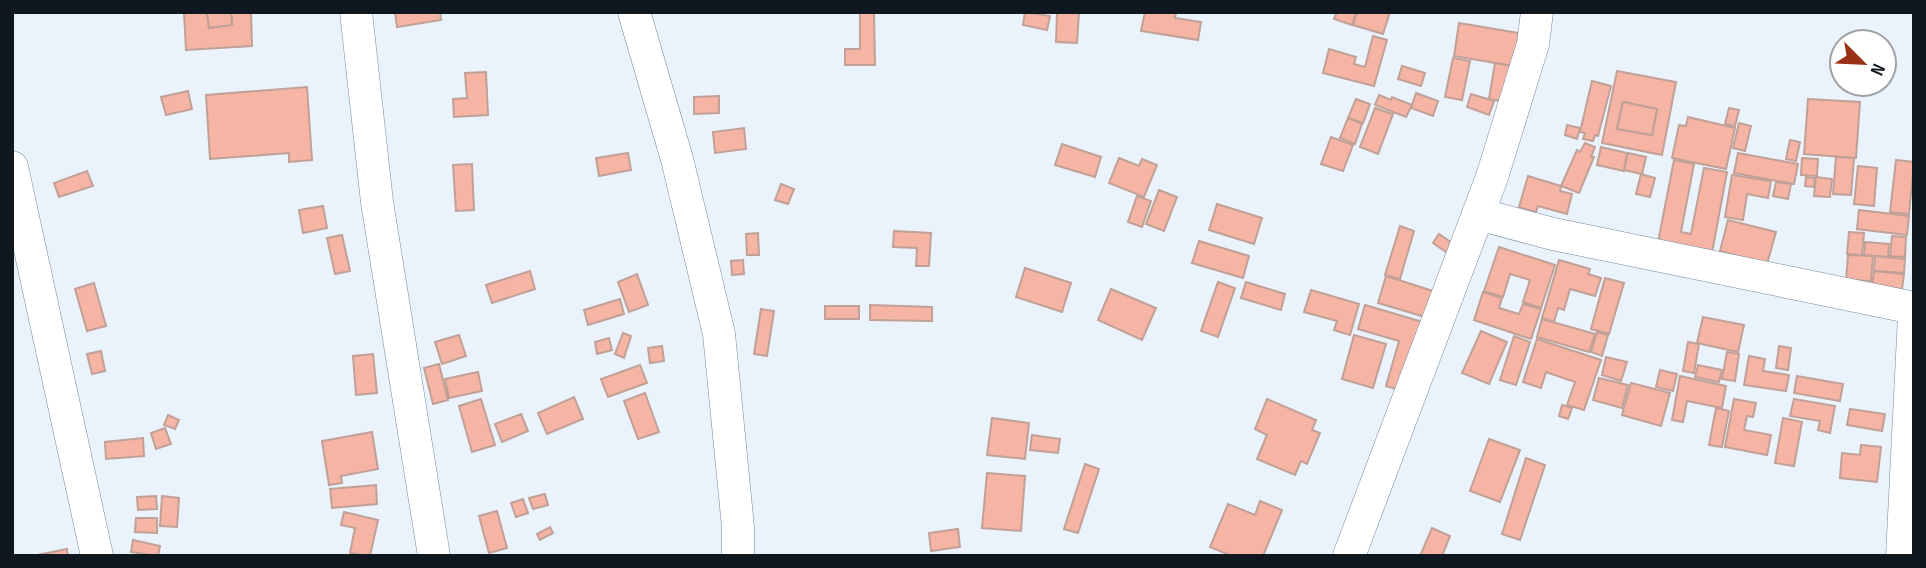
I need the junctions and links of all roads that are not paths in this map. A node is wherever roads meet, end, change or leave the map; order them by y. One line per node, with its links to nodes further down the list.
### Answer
1 (356, 12): 9 (street)
2 (634, 12): 10 (street)
3 (1537, 12): 5 (street)
4 (12, 167): 8 (street)
5 (1478, 214): 6 (street); 11 (street)
6 (1914, 308)
7 (1914, 316): 12 (street)
8 (97, 556)
9 (434, 556)
10 (738, 556)
11 (1349, 556)
12 (1902, 556)

